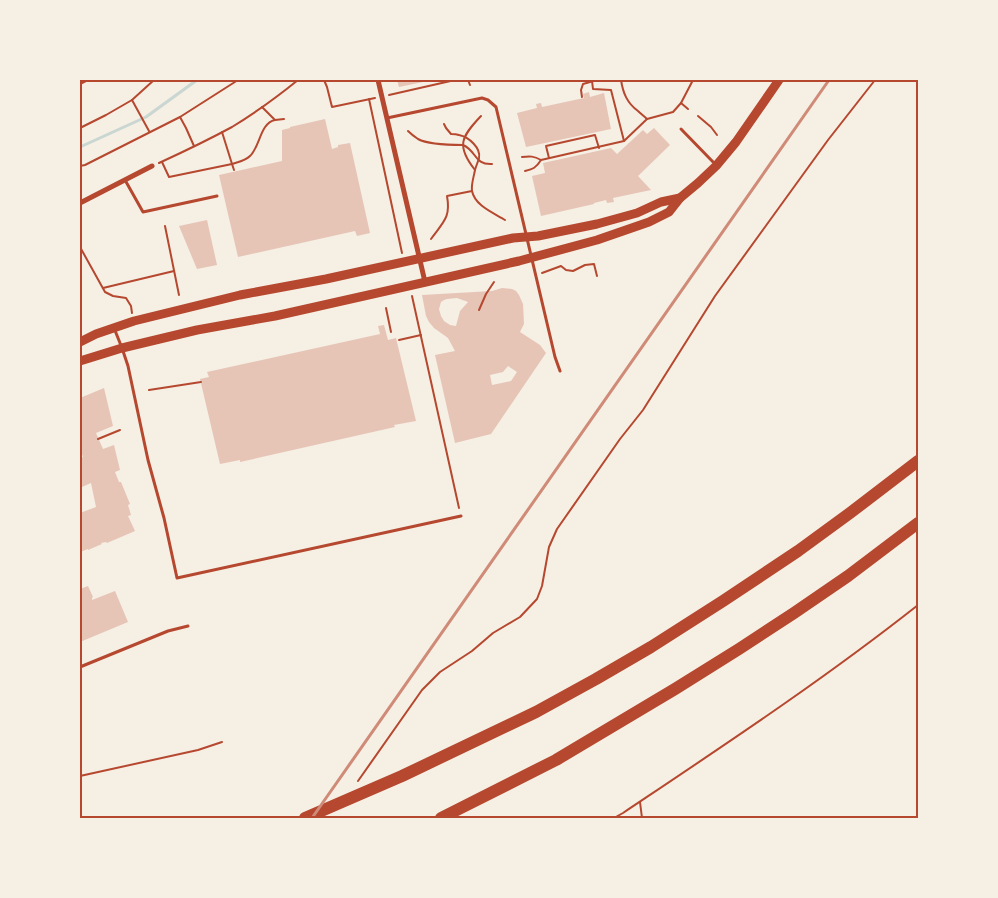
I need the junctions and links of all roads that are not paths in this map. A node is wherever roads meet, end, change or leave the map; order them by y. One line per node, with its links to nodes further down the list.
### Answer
1 (378, 80): 3 (street)
2 (779, 80): 6 (street)
3 (386, 118): 11 (lane); 12 (street)
4 (680, 129): 6 (lane)
5 (152, 166): 7 (street)
6 (716, 166): 9 (street)
7 (125, 180): 8 (lane); 10 (street)
8 (217, 196)
9 (680, 198): 11 (street); 13 (street)
10 (80, 203)
11 (526, 237): 12 (street); 13 (lane)
12 (419, 258): 14 (street); 15 (street)
13 (531, 258): 14 (street); 19 (lane)
14 (425, 282): 17 (street)
15 (114, 327): 16 (street); 17 (lane)
16 (80, 342)
17 (122, 348): 18 (street); 21 (lane)
18 (80, 361)
19 (560, 371)
20 (918, 461): 25 (highway)
21 (461, 516)
22 (918, 523): 26 (highway)
23 (188, 626): 24 (lane)
24 (80, 667)
25 (305, 818)
26 (441, 818)

